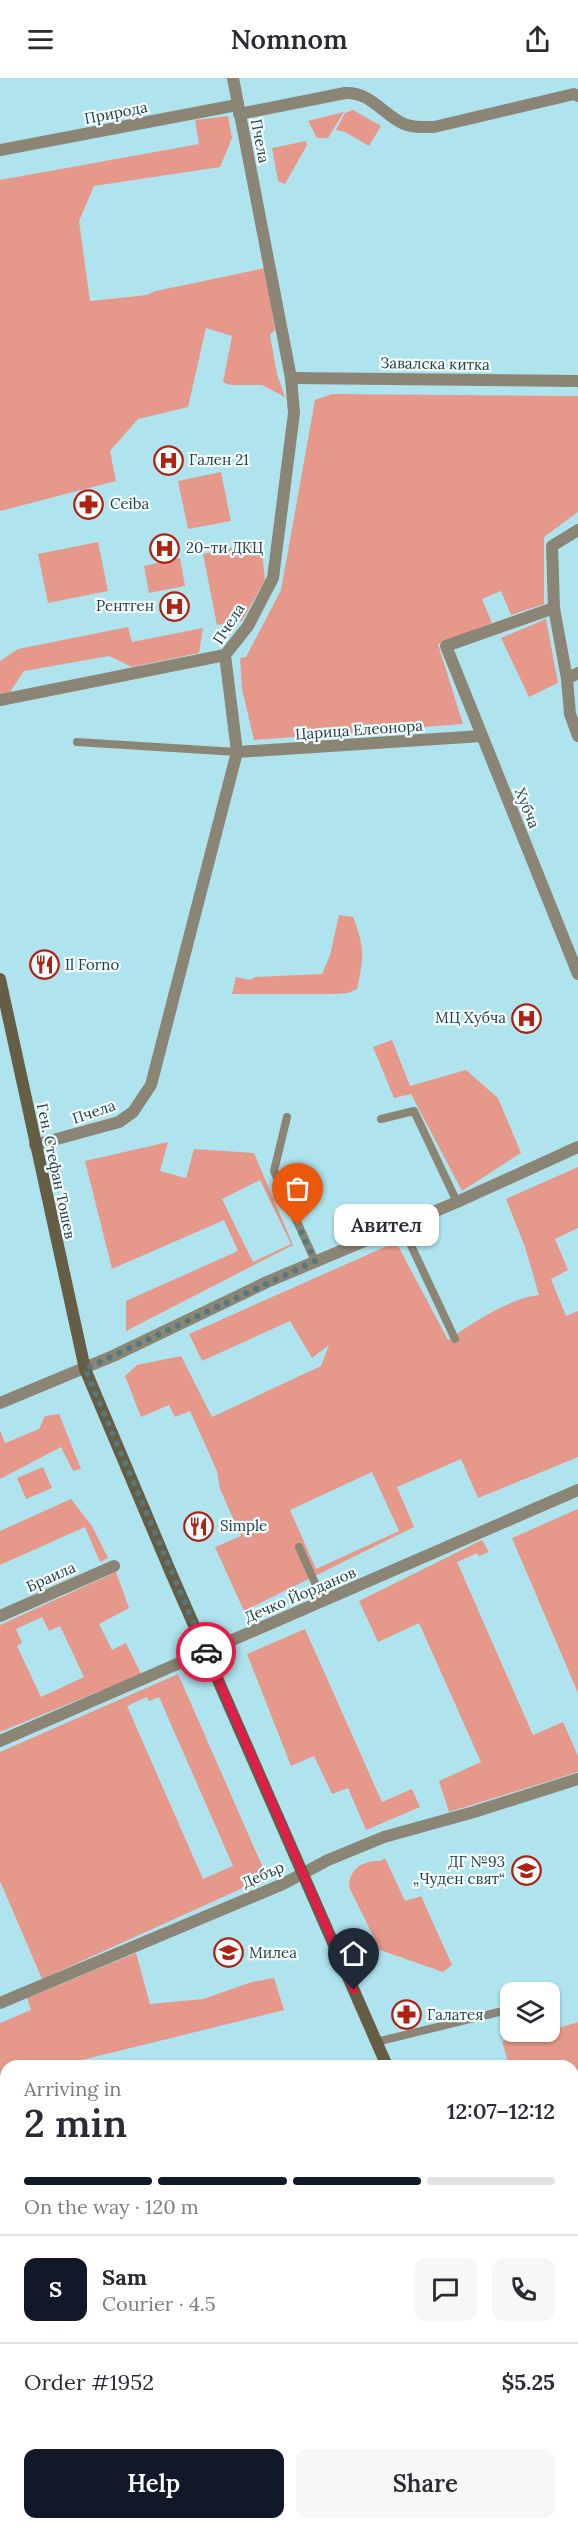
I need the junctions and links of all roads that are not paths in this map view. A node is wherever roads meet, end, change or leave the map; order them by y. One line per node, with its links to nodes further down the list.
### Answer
1 (232, 78): 3 (street, Пчела)
2 (578, 96): 3 (street, Природа)
3 (238, 109): 4 (street, Природа); 5 (street, Пчела)
4 (0, 150)
5 (291, 378): 6 (street, Завалска китка); 9 (street, Пчела)
6 (578, 381)
7 (578, 530): 8 (street)
8 (554, 608): 10 (street); 12 (street, Хубча)
9 (225, 655): 11 (street); 15 (street, Пчела)
10 (572, 676): 13 (street)
11 (0, 700)
12 (482, 736): 15 (street, Царица Елеонора); 16 (street, Хубча)
13 (578, 736)
14 (77, 742): 15 (lane)
15 (237, 752): 20 (street, Пчела)
16 (578, 974)
17 (0, 979): 20 (street, Ген. Стефан Тошев)
18 (287, 1117): 24 (lane)
19 (381, 1119): 22 (lane)
20 (35, 1145): 26 (street, Ген. Стефан Тошев)
21 (578, 1147): 22 (street)
22 (456, 1202): 23 (street)
23 (401, 1224): 24 (street); 25 (lane)
24 (315, 1261): 26 (street)
25 (455, 1339)
26 (85, 1369): 27 (street); 33 (street, Ген. Стефан Тошев)
27 (0, 1403)
28 (578, 1490): 31 (street, Дечко Йорданов)
29 (299, 1547): 31 (lane)
30 (114, 1566): 32 (street, Браила)
31 (323, 1601): 33 (street, Дечко Йорданов)
32 (0, 1616)
33 (206, 1652): 34 (street, Дечко Йорданов); 36 (street, Ген. Стефан Тошев)
34 (0, 1741)
35 (578, 1779): 36 (street, Дебър)
36 (304, 1874): 37 (street, Дебър); 39 (street, Ген. Стефан Тошев)
37 (0, 2003)
38 (500, 2012): 39 (lane)
39 (376, 2042): 40 (street, Ген. Стефан Тошев)
40 (384, 2060)

